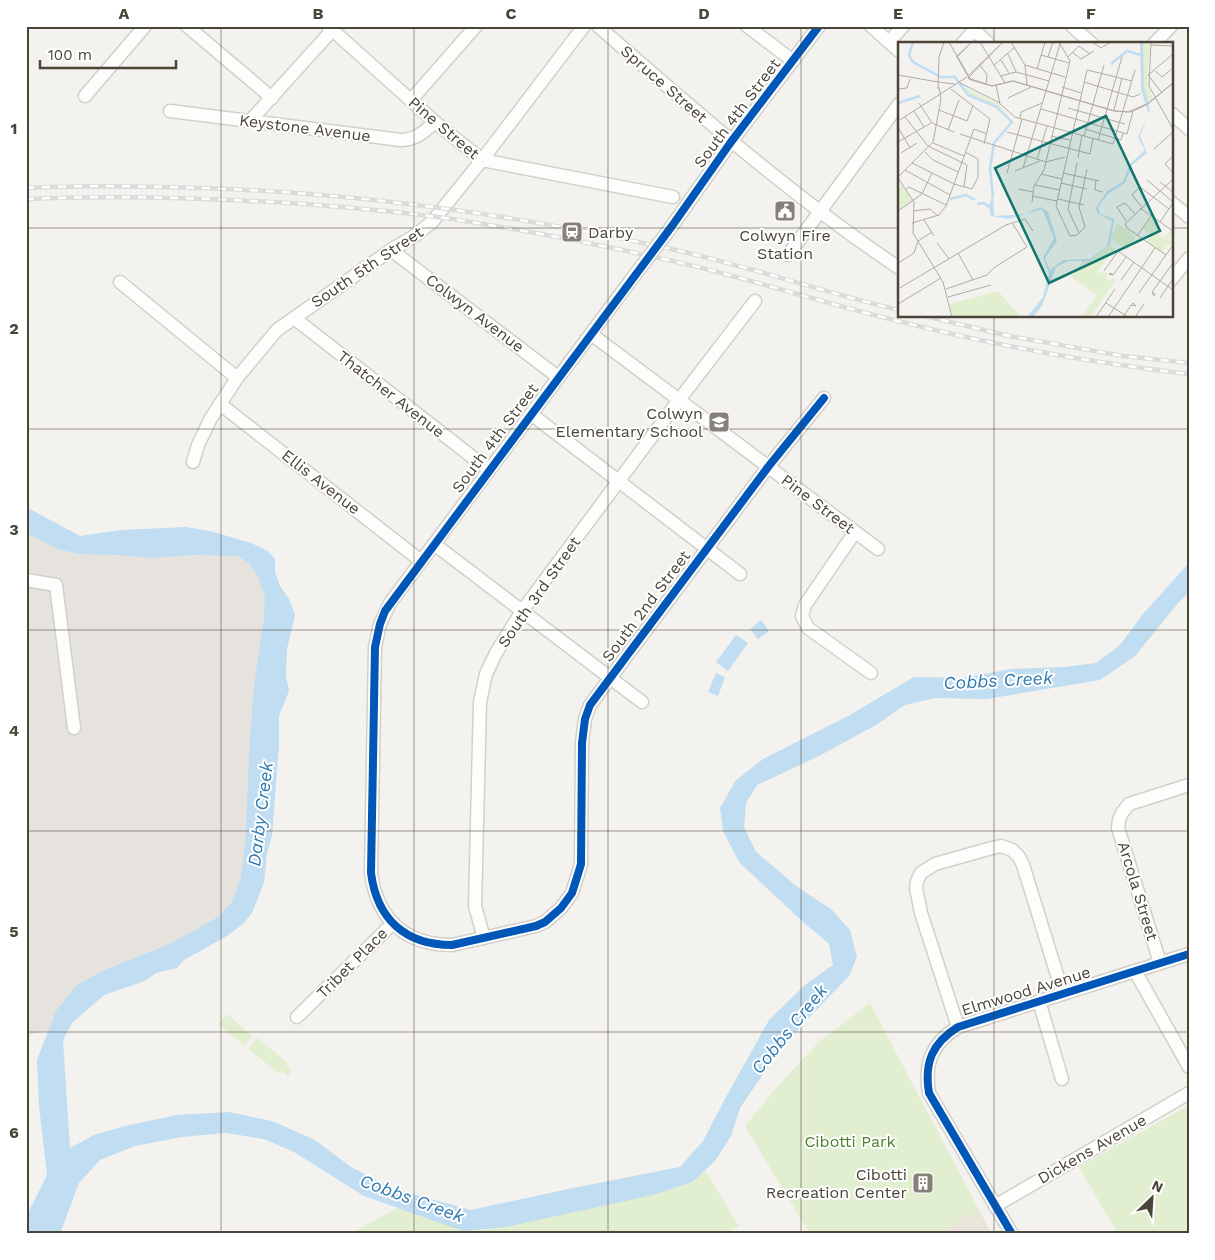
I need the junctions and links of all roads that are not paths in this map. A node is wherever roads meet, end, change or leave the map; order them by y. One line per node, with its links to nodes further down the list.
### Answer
1 (145, 26): 20 (street)
2 (187, 26): 21 (street)
3 (476, 26): 22 (street)
4 (584, 26): 30 (street, South 5th Street)
5 (598, 26): 29 (street, Spruce Street)
6 (747, 26): 19 (street)
7 (819, 26): 19 (street, South 4th Street)
8 (871, 26): 18 (street)
9 (903, 26): 18 (street)
10 (1072, 26): 16 (street)
11 (1171, 26): 17 (street)
12 (332, 28): 21 (street); 22 (street, Pine Street)
13 (976, 28): 14 (street); 15 (street)
14 (964, 42)
15 (988, 42)
16 (1090, 42)
17 (1156, 42)
18 (894, 47)
19 (793, 61): 29 (street, South 4th Street)
20 (84, 96)
21 (272, 98): 26 (street)
22 (411, 100): 27 (street, Pine Street)
23 (898, 105): 33 (street)
24 (170, 111): 26 (street, Keystone Avenue)
25 (1172, 114): 28 (street)
26 (250, 122): 27 (street, Keystone Avenue)
27 (435, 122): 30 (street, Pine Street)
28 (1189, 129)
29 (731, 142): 33 (street, Spruce Street); 43 (street, South 4th Street, bridge)
30 (482, 160): 31 (street, Pine Street); 35 (street, South 5th Street)
31 (673, 197)
32 (1172, 203): 34 (street)
33 (820, 211): 36 (street); 38 (street, Spruce Street)
34 (1189, 217)
35 (391, 250): 42 (street, South 5th Street); 44 (street, Colwyn Avenue)
36 (788, 255)
37 (1189, 258): 39 (street)
38 (898, 267)
39 (1172, 279)
40 (120, 282): 45 (street)
41 (756, 300): 47 (street, South 3rd Street)
42 (294, 318): 45 (street, South 5th Street); 52 (street, Thatcher Avenue)
43 (590, 334): 44 (street, South 4th Street); 47 (street, Pine Street)
44 (558, 377): 49 (street, South 4th Street)
45 (238, 378): 48 (street, South 5th Street)
46 (824, 398): 51 (street, South 2nd Street)
47 (678, 400): 51 (street, Pine Street); 53 (street, South 3rd Street)
48 (220, 404): 50 (street, South 5th Street); 58 (street, Ellis Avenue)
49 (531, 414): 52 (street, South 4th Street); 53 (street)
50 (193, 462)
51 (768, 466): 54 (street, Pine Street); 56 (street, South 2nd Street)
52 (489, 470): 55 (street, South 4th Street)
53 (619, 481): 56 (street); 61 (street, South 3rd Street)
54 (855, 532): 57 (street, Pine Street); 62 (street)
55 (434, 544): 58 (street, South 4th Street); 61 (street)
56 (707, 548): 59 (street); 63 (street, South 2nd Street)
57 (878, 549)
58 (421, 561): 68 (street, South 4th Street)
59 (740, 574)
60 (26, 580): 65 (street)
61 (522, 611): 63 (street); 69 (street, South 3rd Street)
62 (871, 672)
63 (610, 678): 64 (street); 67 (street, South 2nd Street)
64 (642, 702)
65 (74, 728)
66 (1189, 785): 71 (street, Arcola Street)
67 (581, 864): 69 (street, Tribet Place)
68 (392, 924): 69 (street, Tribet Place); 75 (street, Tribet Place)
69 (484, 938)
70 (1189, 954): 71 (street, Elmwood Avenue)
71 (1160, 963): 72 (street, Elmwood Avenue)
72 (1135, 971): 73 (street, Elmwood Avenue); 77 (street)
73 (1063, 994): 74 (street, Elmwood Avenue); 76 (street)
74 (1039, 1001): 76 (street, Elmwood Avenue); 78 (street)
75 (298, 1017)
76 (958, 1026): 80 (street, Elmwood Avenue)
77 (1188, 1066)
78 (1062, 1079)
79 (1189, 1093): 80 (street, Dickens Avenue)
80 (995, 1206): 81 (street, Elmwood Avenue)
81 (1012, 1234)

